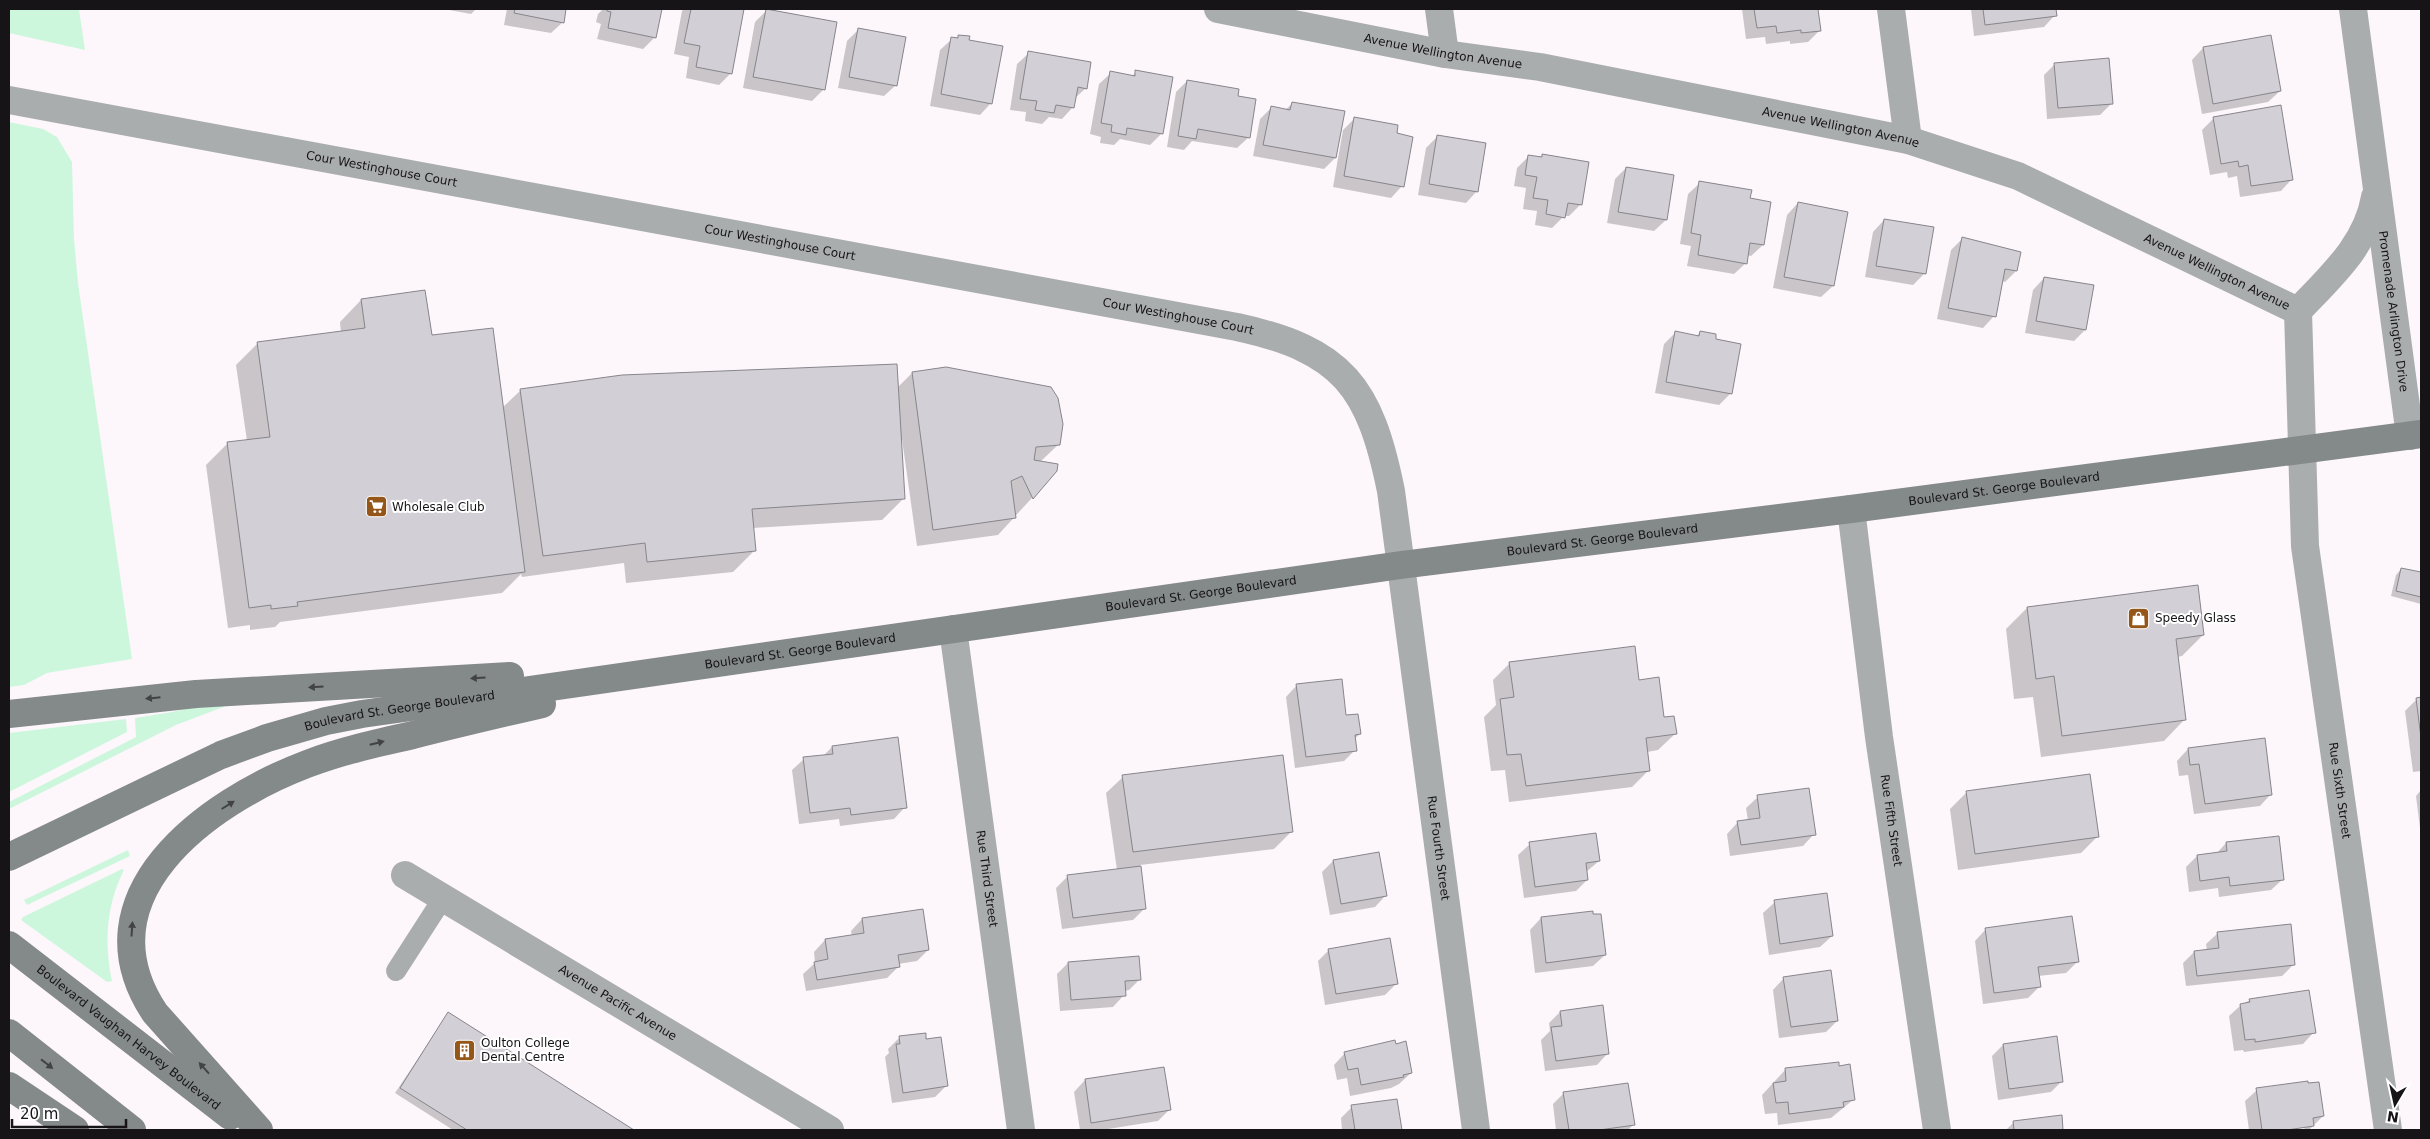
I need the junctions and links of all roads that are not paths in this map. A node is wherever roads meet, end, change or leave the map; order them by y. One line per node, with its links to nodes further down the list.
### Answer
1 (1218, 9): 5 (street, Avenue Wellington Avenue)
2 (1439, 9): 5 (street)
3 (1891, 9): 7 (street)
4 (2353, 9): 8 (street, Promenade Arlington Drive)
5 (1445, 54): 7 (street, Avenue Wellington Avenue)
6 (9, 100): 13 (street, Cour Westinghouse Court)
7 (1908, 140): 9 (street, Avenue Wellington Avenue)
8 (2377, 186): 9 (street, Promenade Arlington Drive); 10 (street, Promenade Arlington Drive)
9 (2298, 311): 11 (street, Avenue Wellington Avenue)
10 (2416, 435): 11 (main road, Boulevard St. George Boulevard)
11 (2302, 450): 12 (main road, Boulevard St. George Boulevard); 32 (street, Rue Sixth Street)
12 (1851, 509): 13 (main road, Boulevard St. George Boulevard); 31 (street, Rue Fifth Street)
13 (1401, 565): 14 (main road, Boulevard St. George Boulevard); 30 (street, Rue Fourth Street)
14 (953, 629): 15 (main road, Boulevard St. George Boulevard); 29 (street, Rue Third Street)
15 (701, 665): 16 (main road, one-way to 16); 17 (main road, Boulevard St. George Boulevard); 27 (main road, one-way to 15)
16 (9, 714)
17 (9, 857)
18 (405, 875): 19 (street, Avenue Pacific Avenue)
19 (443, 898): 21 (lane); 28 (street, Avenue Pacific Avenue)
20 (9, 945): 26 (main road, Boulevard Vaughan Harvey Boulevard)
21 (396, 971)
22 (9, 1033): 25 (main road, one-way to 25)
23 (9, 1086): 24 (main road)
24 (75, 1130)
25 (132, 1130)
26 (249, 1130)
27 (259, 1130)
28 (830, 1130)
29 (1021, 1130)
30 (1476, 1130)
31 (1936, 1130)
32 (2388, 1130)

